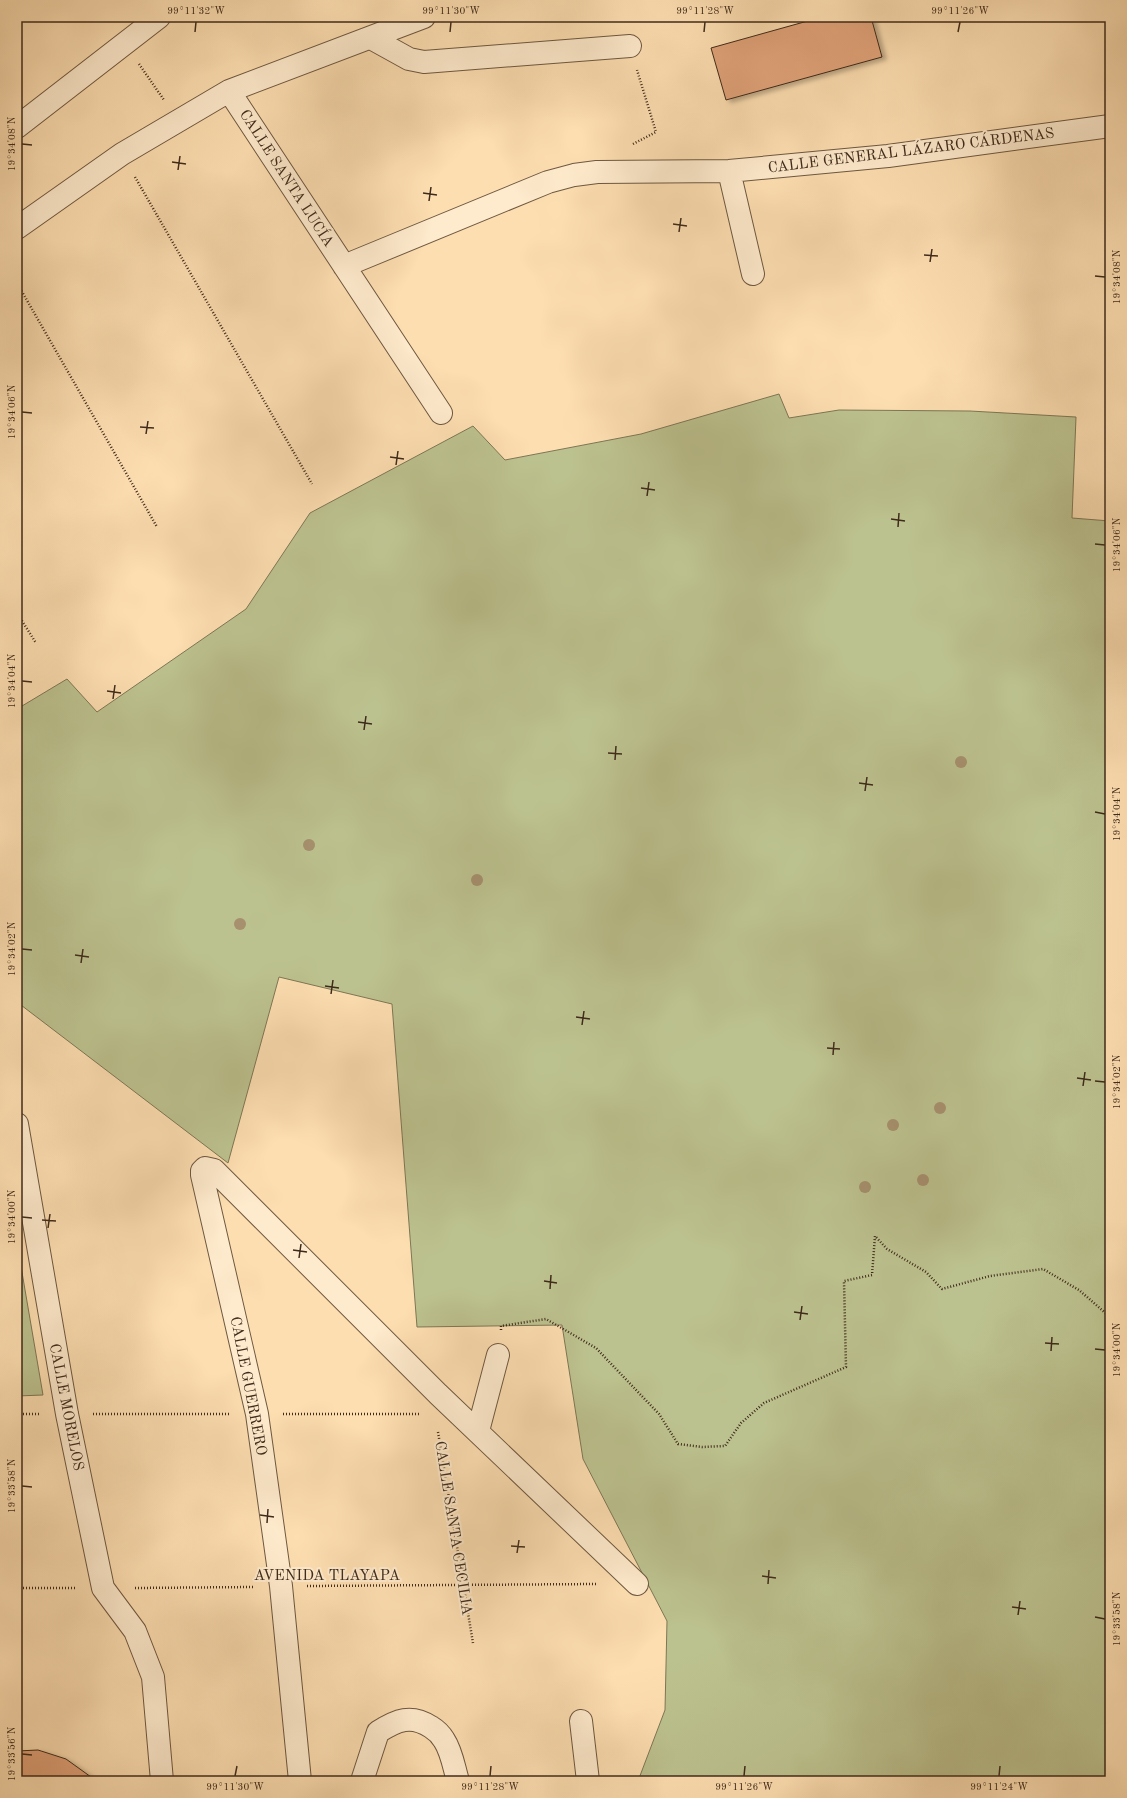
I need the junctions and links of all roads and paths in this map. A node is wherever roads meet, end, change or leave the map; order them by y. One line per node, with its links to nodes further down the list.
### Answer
1 (159, 17): 4 (street)
2 (424, 17): 3 (street)
3 (371, 38): 5 (street); 6 (street)
4 (124, 42): 7 (path); 9 (street)
5 (630, 46): 10 (path)
6 (229, 91): 7 (street); 14 (street, CALLE SANTA LUCÍA)
7 (178, 121): 11 (street)
8 (1110, 126): 12 (street, CALLE GENERAL LÁZARO CÁRDENAS)
9 (17, 127)
10 (629, 146)
11 (122, 154): 13 (street); 18 (path)
12 (729, 171): 14 (street, CALLE GENERAL LÁZARO CÁRDENAS); 15 (street)
13 (17, 228)
14 (344, 266): 17 (street, CALLE SANTA LUCÍA)
15 (754, 274)
16 (17, 283): 19 (path)
17 (441, 413)
18 (312, 484)
19 (157, 527)
20 (17, 613): 21 (path)
21 (36, 642)
22 (17, 1124): 31 (street, CALLE MORELOS)
23 (1110, 1317): 24 (path)
24 (498, 1355): 26 (street)
25 (438, 1429): 28 (path, CALLE SANTA CECILIA)
26 (478, 1432): 27 (street); 29 (street, CALLE GUERRERO)
27 (637, 1584): 28 (path, AVENIDA TLAYAPA)
28 (463, 1585): 29 (path, AVENIDA TLAYAPA); 32 (path, CALLE SANTA CECILIA)
29 (281, 1586): 31 (path, AVENIDA TLAYAPA); 35 (street, CALLE GUERRERO)
30 (17, 1588): 31 (path, AVENIDA TLAYAPA)
31 (103, 1588): 34 (street, CALLE MORELOS)
32 (473, 1643)
33 (581, 1721): 38 (street)
34 (162, 1781)
35 (300, 1781)
36 (362, 1781): 37 (street)
37 (458, 1781)
38 (588, 1781)

